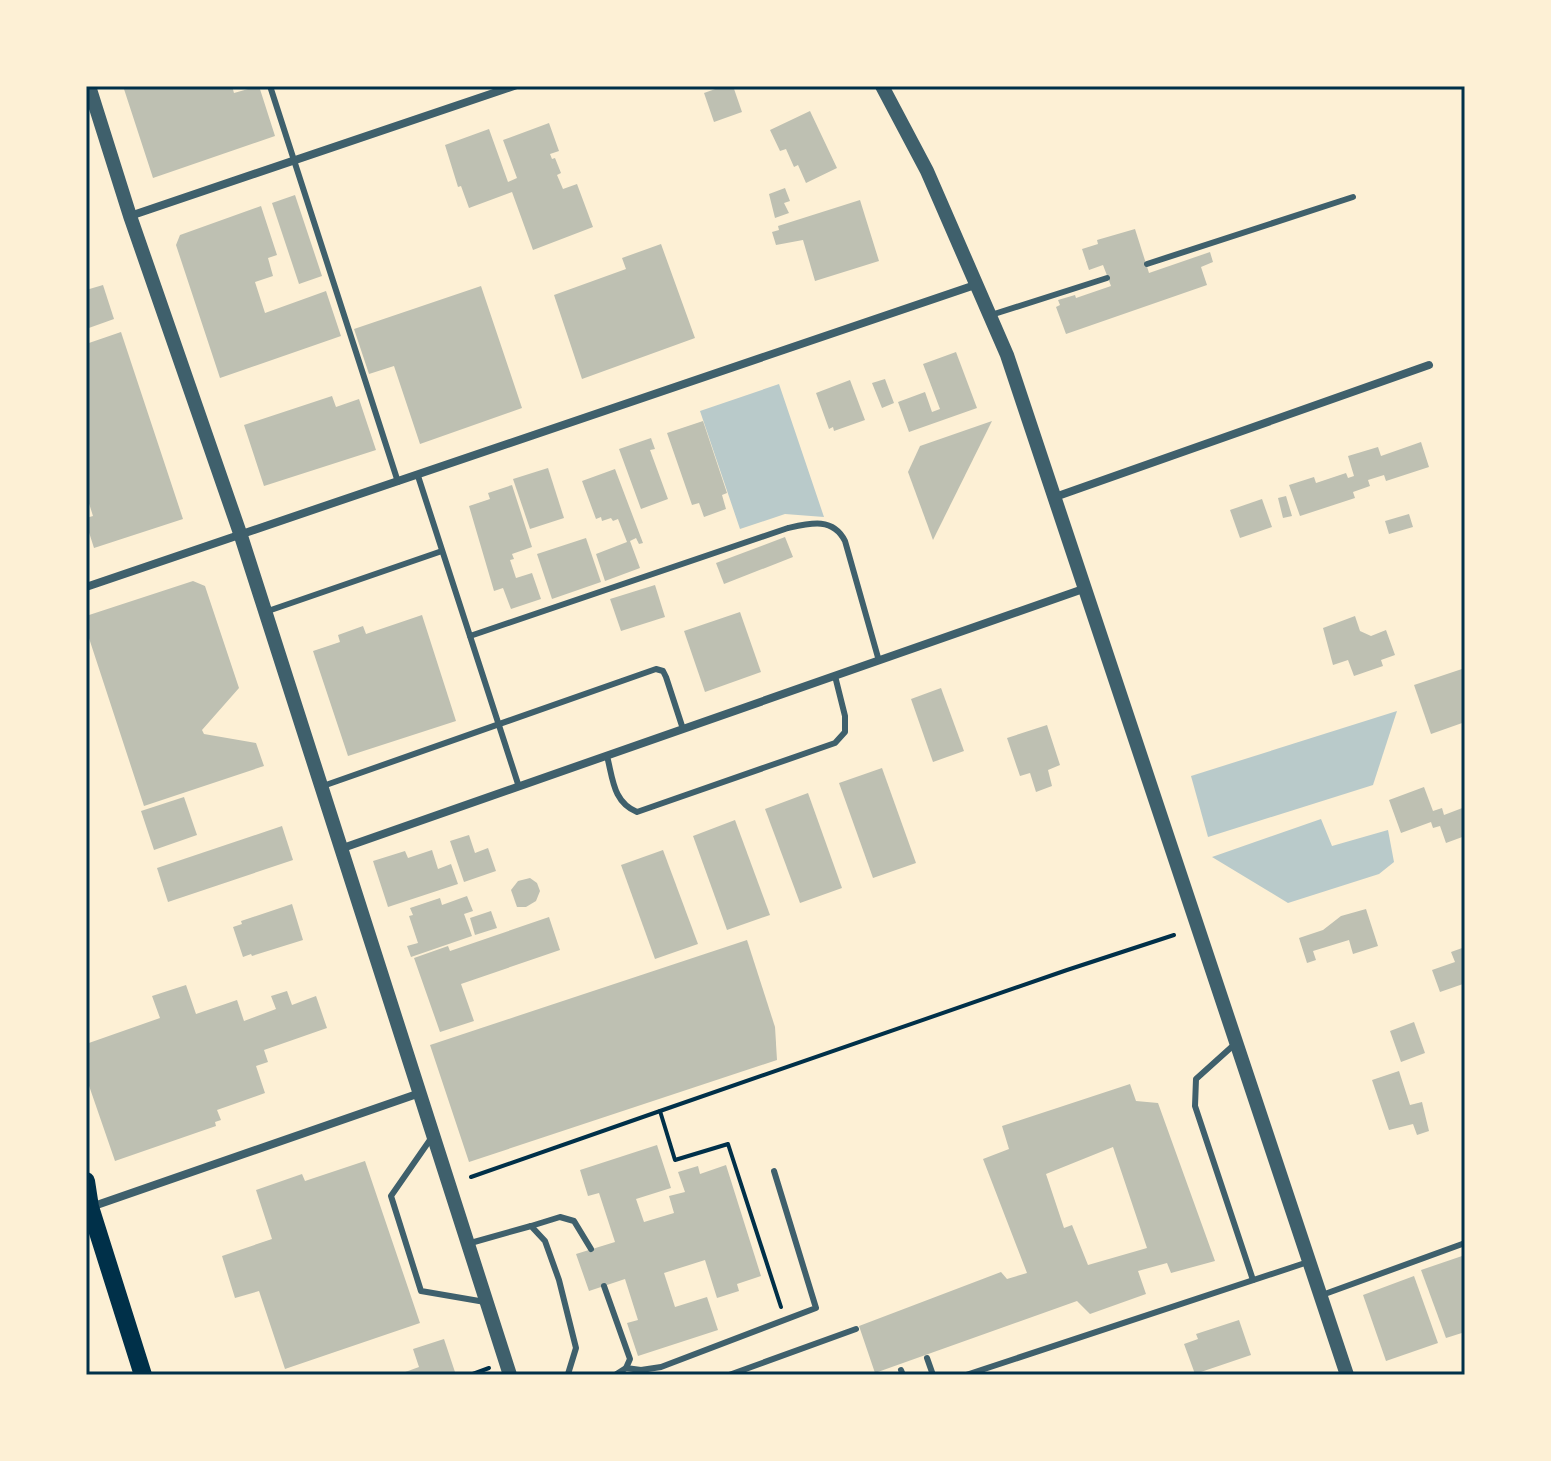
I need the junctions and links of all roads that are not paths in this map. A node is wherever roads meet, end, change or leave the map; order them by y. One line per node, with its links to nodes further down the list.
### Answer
1 (89, 86): 7 (street)
2 (270, 86): 5 (lane)
3 (514, 86): 5 (street)
4 (882, 86): 10 (street)
5 (294, 161): 7 (street); 14 (lane)
6 (1353, 197): 8 (lane)
7 (130, 216): 16 (street)
8 (1147, 264)
9 (1107, 278): 11 (lane)
10 (978, 284): 11 (street); 13 (street)
11 (991, 315): 15 (street)
12 (1429, 365): 15 (street)
13 (418, 476): 14 (street); 17 (lane)
14 (398, 482): 16 (street)
15 (1055, 497): 19 (street)
16 (241, 536): 18 (street); 20 (street)
17 (442, 551): 20 (lane); 21 (lane)
18 (86, 587)
19 (1086, 588): 22 (street); 30 (street)
20 (264, 613): 27 (street)
21 (470, 636): 22 (lane); 24 (lane)
22 (879, 661): 23 (street)
23 (835, 676): 25 (street); 26 (lane)
24 (499, 725): 25 (lane); 27 (lane); 28 (lane)
25 (683, 729): 26 (street)
26 (607, 756): 28 (street)
27 (320, 787): 29 (street)
28 (519, 787): 29 (street)
29 (339, 850): 31 (street)
30 (1236, 1043): 40 (street); 41 (lane)
31 (417, 1094): 32 (street); 35 (street)
32 (432, 1137): 38 (street); 44 (lane)
33 (774, 1171): 47 (lane)
34 (86, 1181): 35 (main road)
35 (87, 1205): 48 (main road)
36 (531, 1226): 38 (lane); 39 (lane); 50 (lane)
37 (1465, 1243): 43 (lane)
38 (466, 1245): 44 (street)
39 (591, 1249)
40 (1309, 1262): 41 (lane); 43 (street)
41 (1253, 1280): 55 (lane)
42 (604, 1286): 47 (lane)
43 (1321, 1296): 56 (street)
44 (486, 1302): 49 (street)
45 (856, 1329): 53 (lane)
46 (927, 1358): 54 (lane)
47 (626, 1368): 52 (lane)
48 (143, 1375)
49 (510, 1375)
50 (567, 1375): 51 (lane)
51 (578, 1375)
52 (615, 1375)
53 (729, 1375)
54 (933, 1375)
55 (966, 1375)
56 (1347, 1375)

